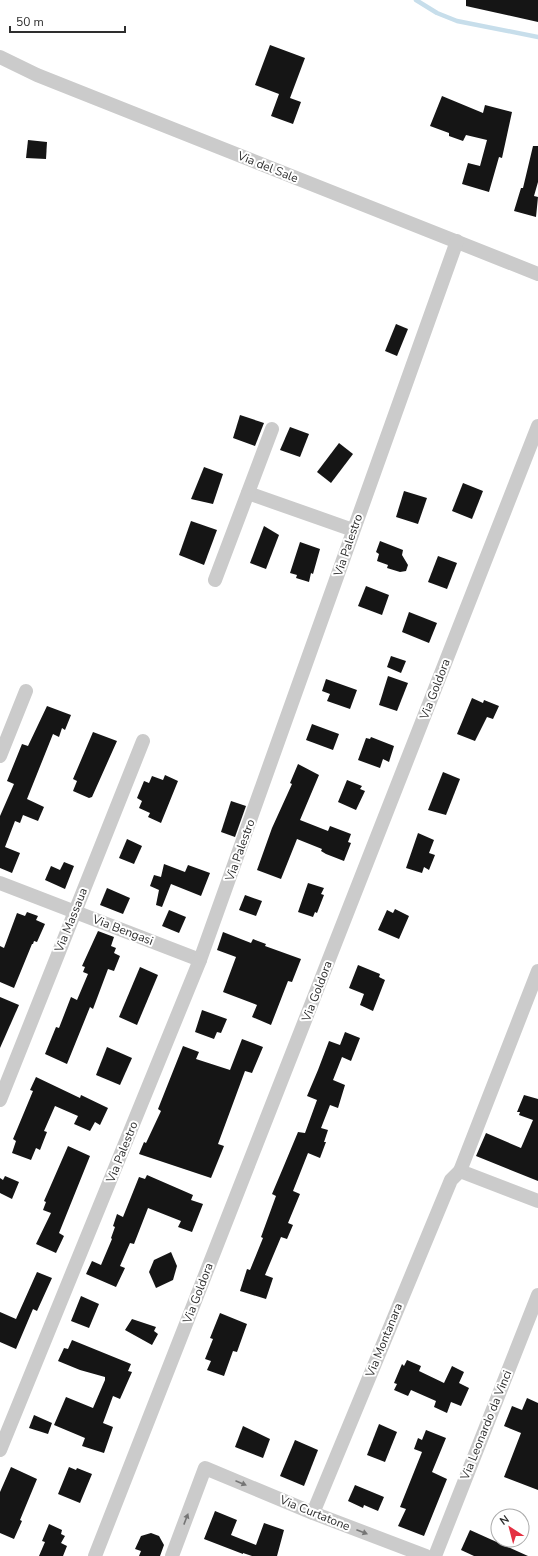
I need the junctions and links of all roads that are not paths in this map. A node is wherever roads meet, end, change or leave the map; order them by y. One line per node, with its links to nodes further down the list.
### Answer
1 (0, 57): 2 (street, Via del Sale)
2 (456, 241): 3 (street, Via del Sale); 7 (street, Via Palestro)
3 (538, 274)
4 (538, 426): 22 (street, Via Goldora)
5 (272, 429): 6 (street)
6 (248, 492): 7 (street); 8 (street)
7 (353, 530): 14 (street, Via Palestro)
8 (215, 580)
9 (26, 690): 11 (street)
10 (143, 741): 13 (street, Via Massaua)
11 (0, 756)
12 (0, 883): 13 (street, Via Bengasi)
13 (75, 911): 14 (street, Via Bengasi); 16 (street, Via Massaua)
14 (200, 960): 20 (street, Via Palestro)
15 (538, 971): 17 (street, Via Montanara)
16 (0, 1100)
17 (460, 1171): 18 (street); 21 (street, Via Montanara)
18 (538, 1201)
19 (538, 1294): 25 (street, Via Leonardo da Vinci)
20 (0, 1450)
21 (313, 1513): 23 (street, Via Curtatone, one-way to 21); 24 (street, Via Curtatone, one-way to 24)
22 (95, 1556)
23 (172, 1556)
24 (426, 1556)
25 (435, 1556)

